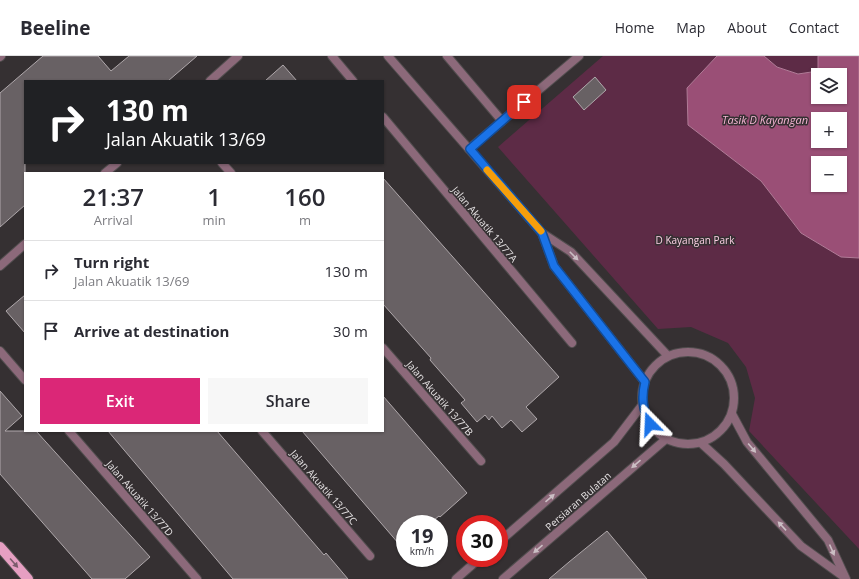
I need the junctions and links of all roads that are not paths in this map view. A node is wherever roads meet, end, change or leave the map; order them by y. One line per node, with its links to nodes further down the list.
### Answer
1 (238, 56): 6 (street)
2 (332, 56): 7 (street)
3 (388, 56): 10 (street)
4 (447, 56): 9 (street)
5 (579, 56): 9 (street)
6 (211, 80)
7 (352, 80)
8 (384, 118): 18 (street, Jalan Akuatik 13/77A)
9 (502, 121): 10 (street)
10 (470, 149): 15 (street)
11 (116, 164): 13 (street)
12 (223, 164): 14 (street)
13 (106, 172)
14 (230, 172)
15 (542, 233): 21 (street, one-way to 21); 23 (street)
16 (24, 245): 17 (street)
17 (0, 266)
18 (572, 343)
19 (384, 349): 30 (street, Jalan Akuatik 13/77B)
20 (0, 351): 22 (street)
21 (668, 356): 23 (street); 25 (street)
22 (24, 379)
23 (645, 382): 24 (street)
24 (643, 404): 28 (street); 31 (street, Persiaran Bulatan, one-way to 24)
25 (732, 414): 29 (street); 35 (street, one-way to 35)
26 (70, 432): 37 (street, Jalan Akuatik 13/77D)
27 (263, 432): 33 (street, Jalan Akuatik 13/77C)
28 (666, 439): 29 (street); 39 (street, Persiaran Bulatan, one-way to 39)
29 (701, 443): 35 (street, one-way to 29)
30 (481, 461)
31 (508, 534)
32 (0, 547): 36 (main road, one-way to 36)
33 (370, 556)
34 (470, 567): 38 (street)
35 (845, 578)
36 (28, 579)
37 (197, 579)
38 (456, 579)
39 (503, 579)

